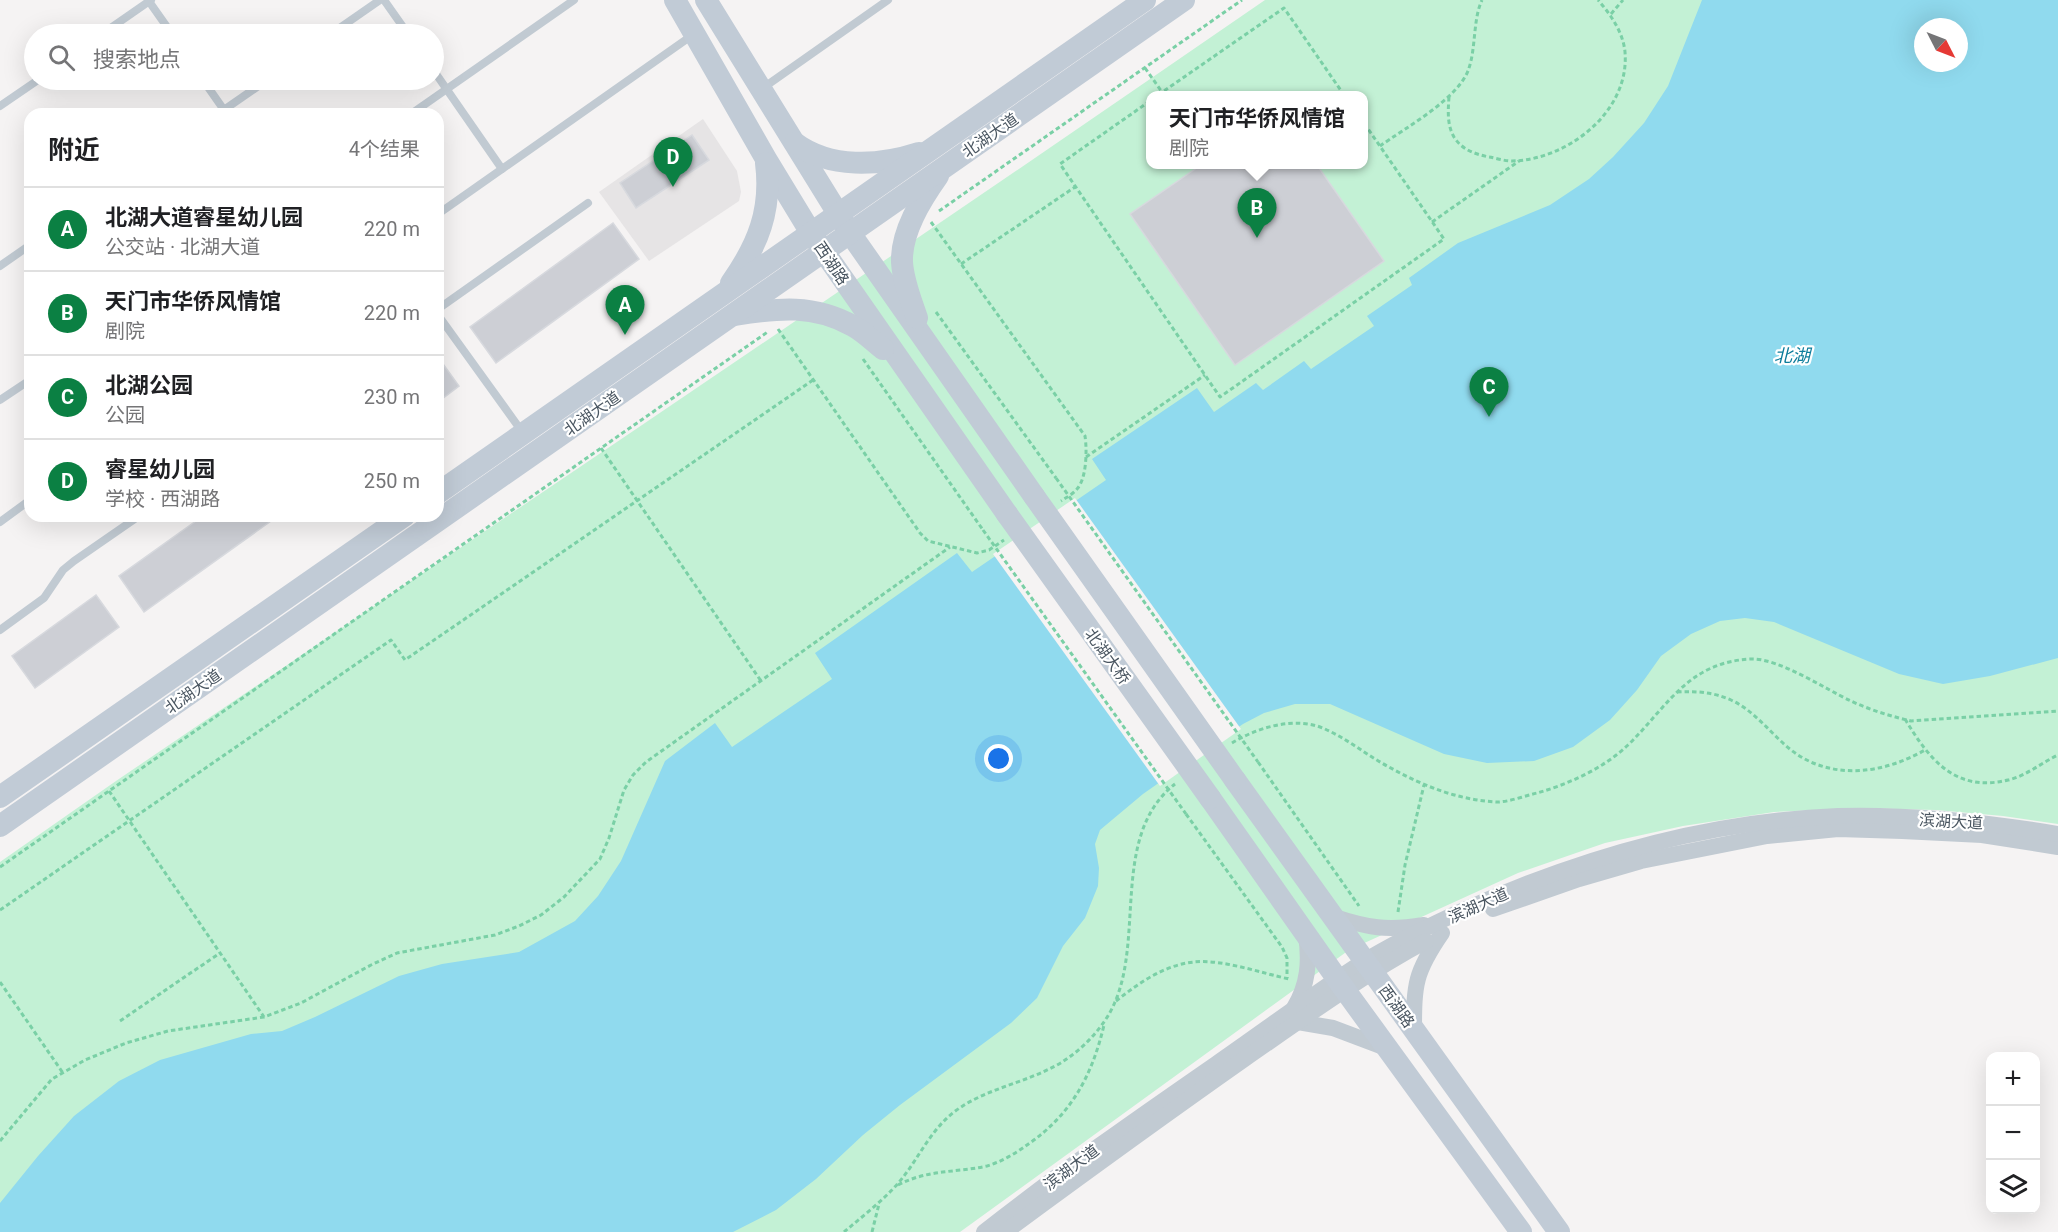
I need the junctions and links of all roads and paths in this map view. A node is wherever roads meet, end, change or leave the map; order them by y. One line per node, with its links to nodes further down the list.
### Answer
1 (150, 0): 14 (lane); 15 (lane)
2 (382, 0): 16 (lane); 17 (lane)
3 (574, 0): 21 (lane)
4 (675, 0): 18 (main road, 西湖路)
5 (706, 0): 25 (main road, 西湖路)
6 (888, 0): 25 (lane)
7 (1145, 0): 38 (main road, 北湖大道)
8 (1184, 0): 38 (main road, 北湖大道)
9 (1242, 0): 19 (path)
10 (1598, 0): 13 (path)
11 (1623, 0): 13 (path)
12 (1481, 1): 29 (path)
13 (1611, 14): 40 (path)
14 (116, 24)
15 (166, 24)
16 (346, 24)
17 (400, 24)
18 (695, 33): 39 (main road, 西湖路); 41 (lane)
19 (1145, 68): 26 (path); 47 (path)
20 (444, 86): 21 (lane)
21 (446, 89): 34 (lane); 41 (lane)
22 (24, 90): 31 (lane)
23 (209, 90): 32 (lane)
24 (253, 90): 33 (lane)
25 (760, 90): 36 (main road, 西湖路)
26 (1161, 91)
27 (1165, 91): 28 (path)
28 (1341, 91)
29 (1449, 97): 37 (path); 40 (path)
30 (1146, 104): 42 (path)
31 (0, 106)
32 (219, 108)
33 (227, 108)
34 (419, 108)
35 (1368, 129): 37 (path)
36 (791, 140): 38 (main road); 46 (main road, 西湖路)
37 (1380, 147): 45 (path)
38 (938, 158): 46 (main road, 北湖大道); 58 (main road)
39 (766, 159): 48 (main road, 西湖路); 54 (main road)
40 (1521, 160): 45 (path)
41 (502, 169): 44 (lane)
42 (1075, 187): 51 (path); 61 (path)
43 (588, 202): 53 (lane)
44 (444, 210)
45 (1432, 222): 61 (path)
46 (844, 223): 48 (main road, 北湖大道); 50 (main road, 北湖大道); 58 (main road, 西湖路)
47 (927, 227)
48 (811, 233): 50 (main road, 西湖路); 54 (main road, 北湖大道)
49 (24, 249): 52 (lane)
50 (823, 252): 54 (main road, 北湖大道); 60 (main road, 西湖路)
51 (961, 264)
52 (0, 266)
53 (444, 305)
54 (726, 306): 60 (main road); 65 (main road, 北湖大道); 72 (main road, 北湖大道)
55 (932, 306): 98 (path, bridge)
56 (444, 323): 65 (lane)
57 (781, 325): 66 (path)
58 (925, 342): 69 (main road, 西湖路)
59 (860, 355): 106 (path, bridge)
60 (900, 361): 73 (main road, 西湖路)
61 (1205, 375): 67 (path)
62 (813, 380): 70 (path)
63 (24, 384): 64 (lane)
64 (0, 400)
65 (523, 434): 68 (main road, 北湖大道)
66 (601, 448): 70 (path); 90 (path)
67 (1086, 457)
68 (444, 489)
69 (1034, 495): 87 (main road, 北湖大桥, bridge)
70 (637, 500): 80 (path); 93 (path)
71 (24, 505): 74 (lane)
72 (444, 508)
73 (1007, 514): 92 (main road, 北湖大桥, bridge)
74 (0, 522)
75 (130, 522): 79 (lane)
76 (396, 522): 91 (main road, 北湖大道)
77 (424, 522): 94 (main road, 北湖大道)
78 (950, 547): 80 (path)
79 (0, 630)
80 (761, 681): 112 (path)
81 (1677, 692): 83 (path); 85 (path); 89 (path)
82 (2058, 711): 83 (path)
83 (1905, 719): 85 (path)
84 (1231, 744): 89 (path)
85 (1925, 750): 86 (path)
86 (2058, 755)
87 (1235, 780): 100 (main road, 西湖路)
88 (1175, 784): 111 (path)
89 (1424, 785): 102 (path)
90 (109, 791): 93 (path); 97 (path)
91 (0, 797)
92 (1210, 798): 103 (main road, 西湖路)
93 (130, 821): 99 (path); 104 (path)
94 (0, 826)
95 (2058, 834): 101 (street, 滨湖大道)
96 (2058, 847): 101 (street, 滨湖大道)
97 (0, 867)
98 (1361, 908)
99 (0, 910)
100 (1332, 916): 102 (street); 105 (main road, 西湖路)
101 (1439, 928): 102 (street); 105 (street, 滨湖大道); 116 (street)
102 (1396, 929)
103 (1306, 934): 108 (street); 109 (main road, 西湖路)
104 (220, 953): 112 (path); 114 (path)
105 (1368, 967): 109 (street, 滨湖大道); 116 (main road, 西湖路)
106 (1287, 978): 108 (path); 111 (path)
107 (0, 982): 110 (path)
108 (1305, 983): 113 (street)
109 (1342, 985): 113 (street, 滨湖大道); 117 (main road, 西湖路)
110 (2, 988): 118 (path)
111 (1116, 1001): 115 (path)
112 (264, 1017): 118 (path)
113 (1295, 1017): 117 (street); 124 (street, 滨湖大道); 125 (street, 滨湖大道)
114 (120, 1021)
115 (1105, 1023): 120 (path); 120 (path)
116 (1414, 1031): 127 (main road, 西湖路)
117 (1388, 1048): 126 (main road, 西湖路)
118 (63, 1073): 119 (path)
119 (0, 1141)
120 (894, 1187): 121 (path)
121 (879, 1202): 122 (path); 123 (path)
122 (844, 1232)
123 (872, 1232)
124 (984, 1232)
125 (1005, 1232)
126 (1521, 1232)
127 (1560, 1232)

